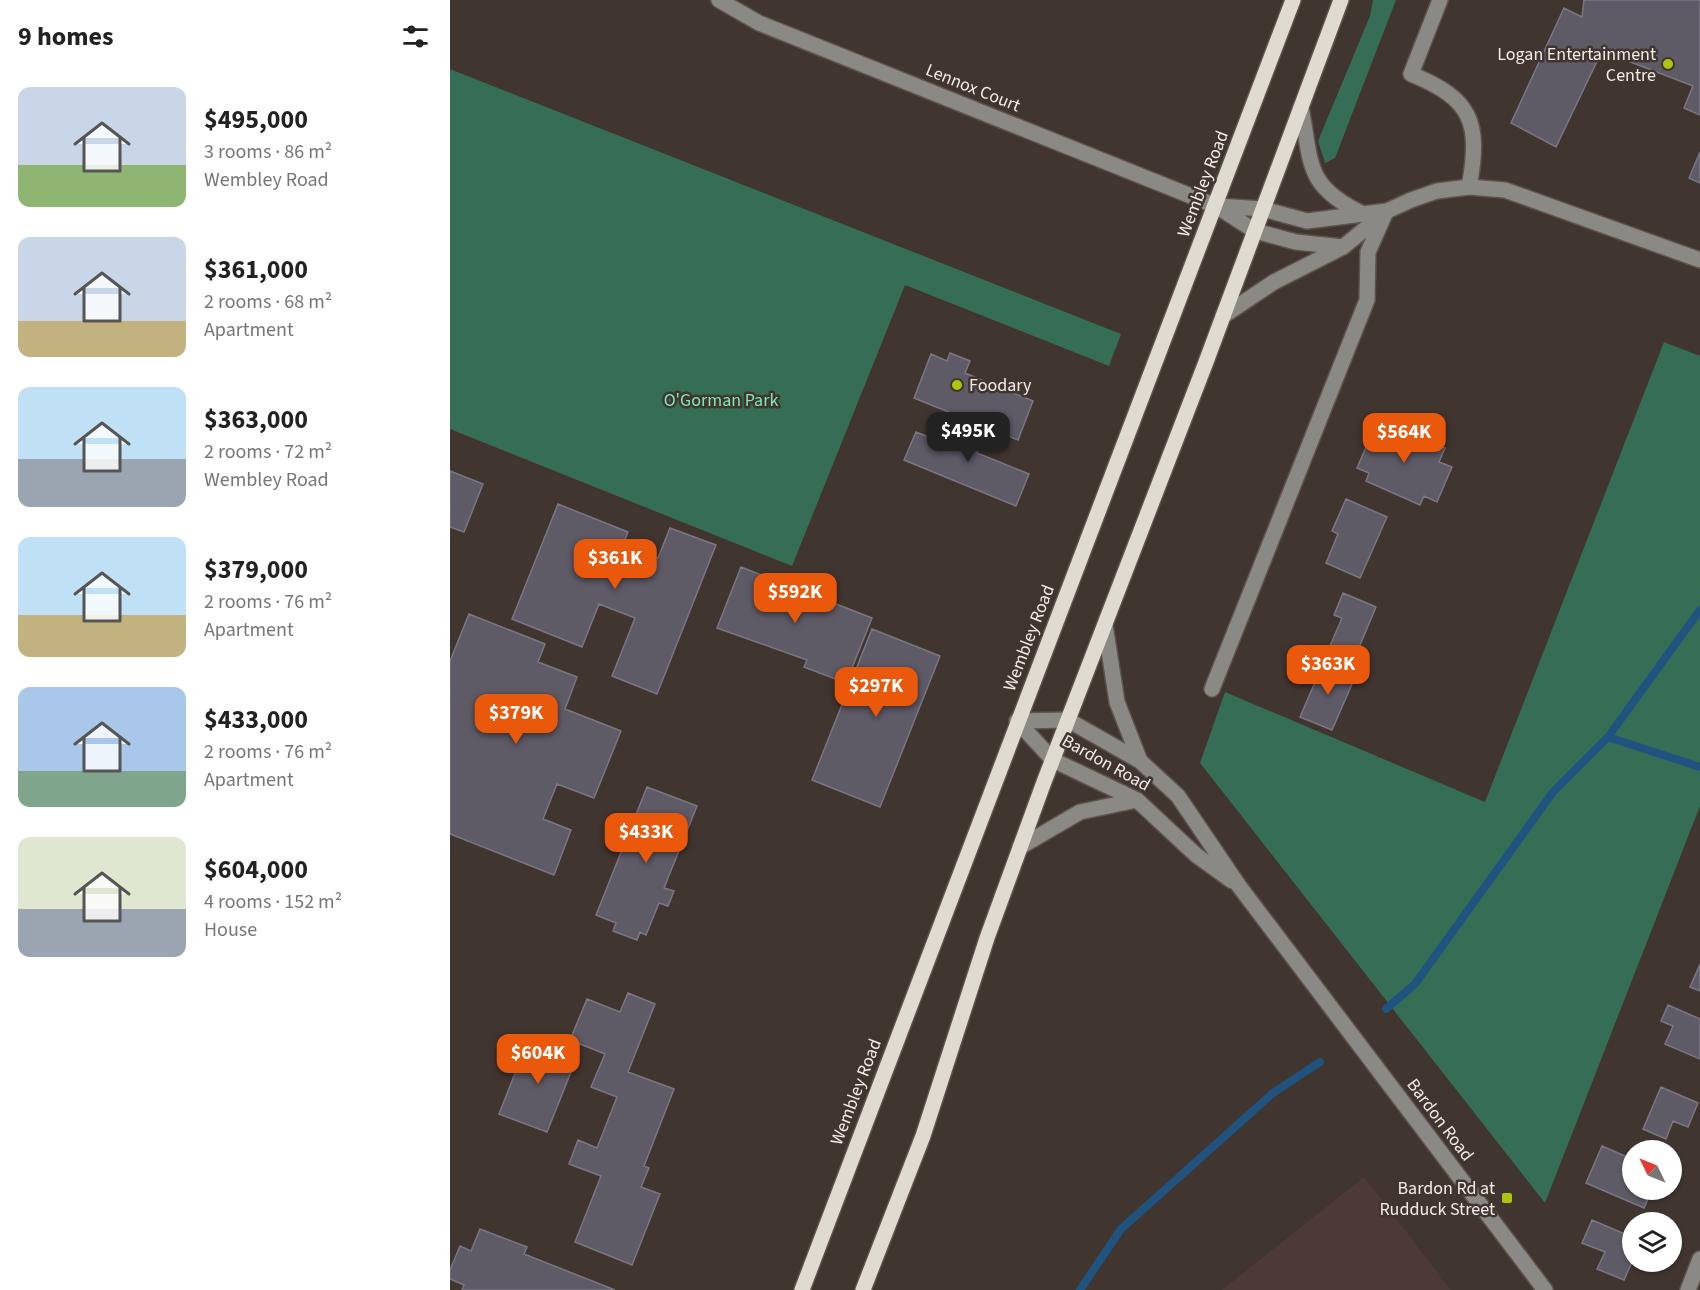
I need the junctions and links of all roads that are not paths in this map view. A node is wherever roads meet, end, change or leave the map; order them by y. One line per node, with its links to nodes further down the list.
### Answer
1 (719, 0): 7 (street, Lennox Court)
2 (1293, 0): 7 (main road, Wembley Road)
3 (1341, 0): 5 (main road)
4 (1440, 0): 6 (street)
5 (1301, 107): 8 (main road); 10 (street)
6 (1469, 187): 9 (street); 13 (street)
7 (1216, 206): 8 (street); 11 (street); 18 (main road, Wembley Road)
8 (1263, 209): 10 (street); 11 (main road)
9 (1386, 211): 10 (street); 12 (street); 16 (street)
10 (1364, 214)
11 (1255, 231): 12 (street); 14 (main road)
12 (1343, 247): 14 (street)
13 (1700, 260)
14 (1223, 316): 15 (main road)
15 (1105, 625): 17 (main road); 20 (street)
16 (1212, 689)
17 (1068, 720): 18 (street, Bardon Road); 19 (main road); 20 (street, Bardon Road)
18 (1017, 721): 19 (street, Bardon Road); 25 (main road, Wembley Road)
19 (1053, 759): 21 (street, Bardon Road); 22 (main road)
20 (1140, 761): 23 (street, Bardon Road)
21 (1137, 800): 22 (street); 23 (street, Bardon Road)
22 (1020, 847): 26 (main road)
23 (1239, 886): 27 (street, Bardon Road)
24 (1700, 1259): 28 (street)
25 (802, 1290)
26 (863, 1290)
27 (1545, 1290)
28 (1688, 1290)

